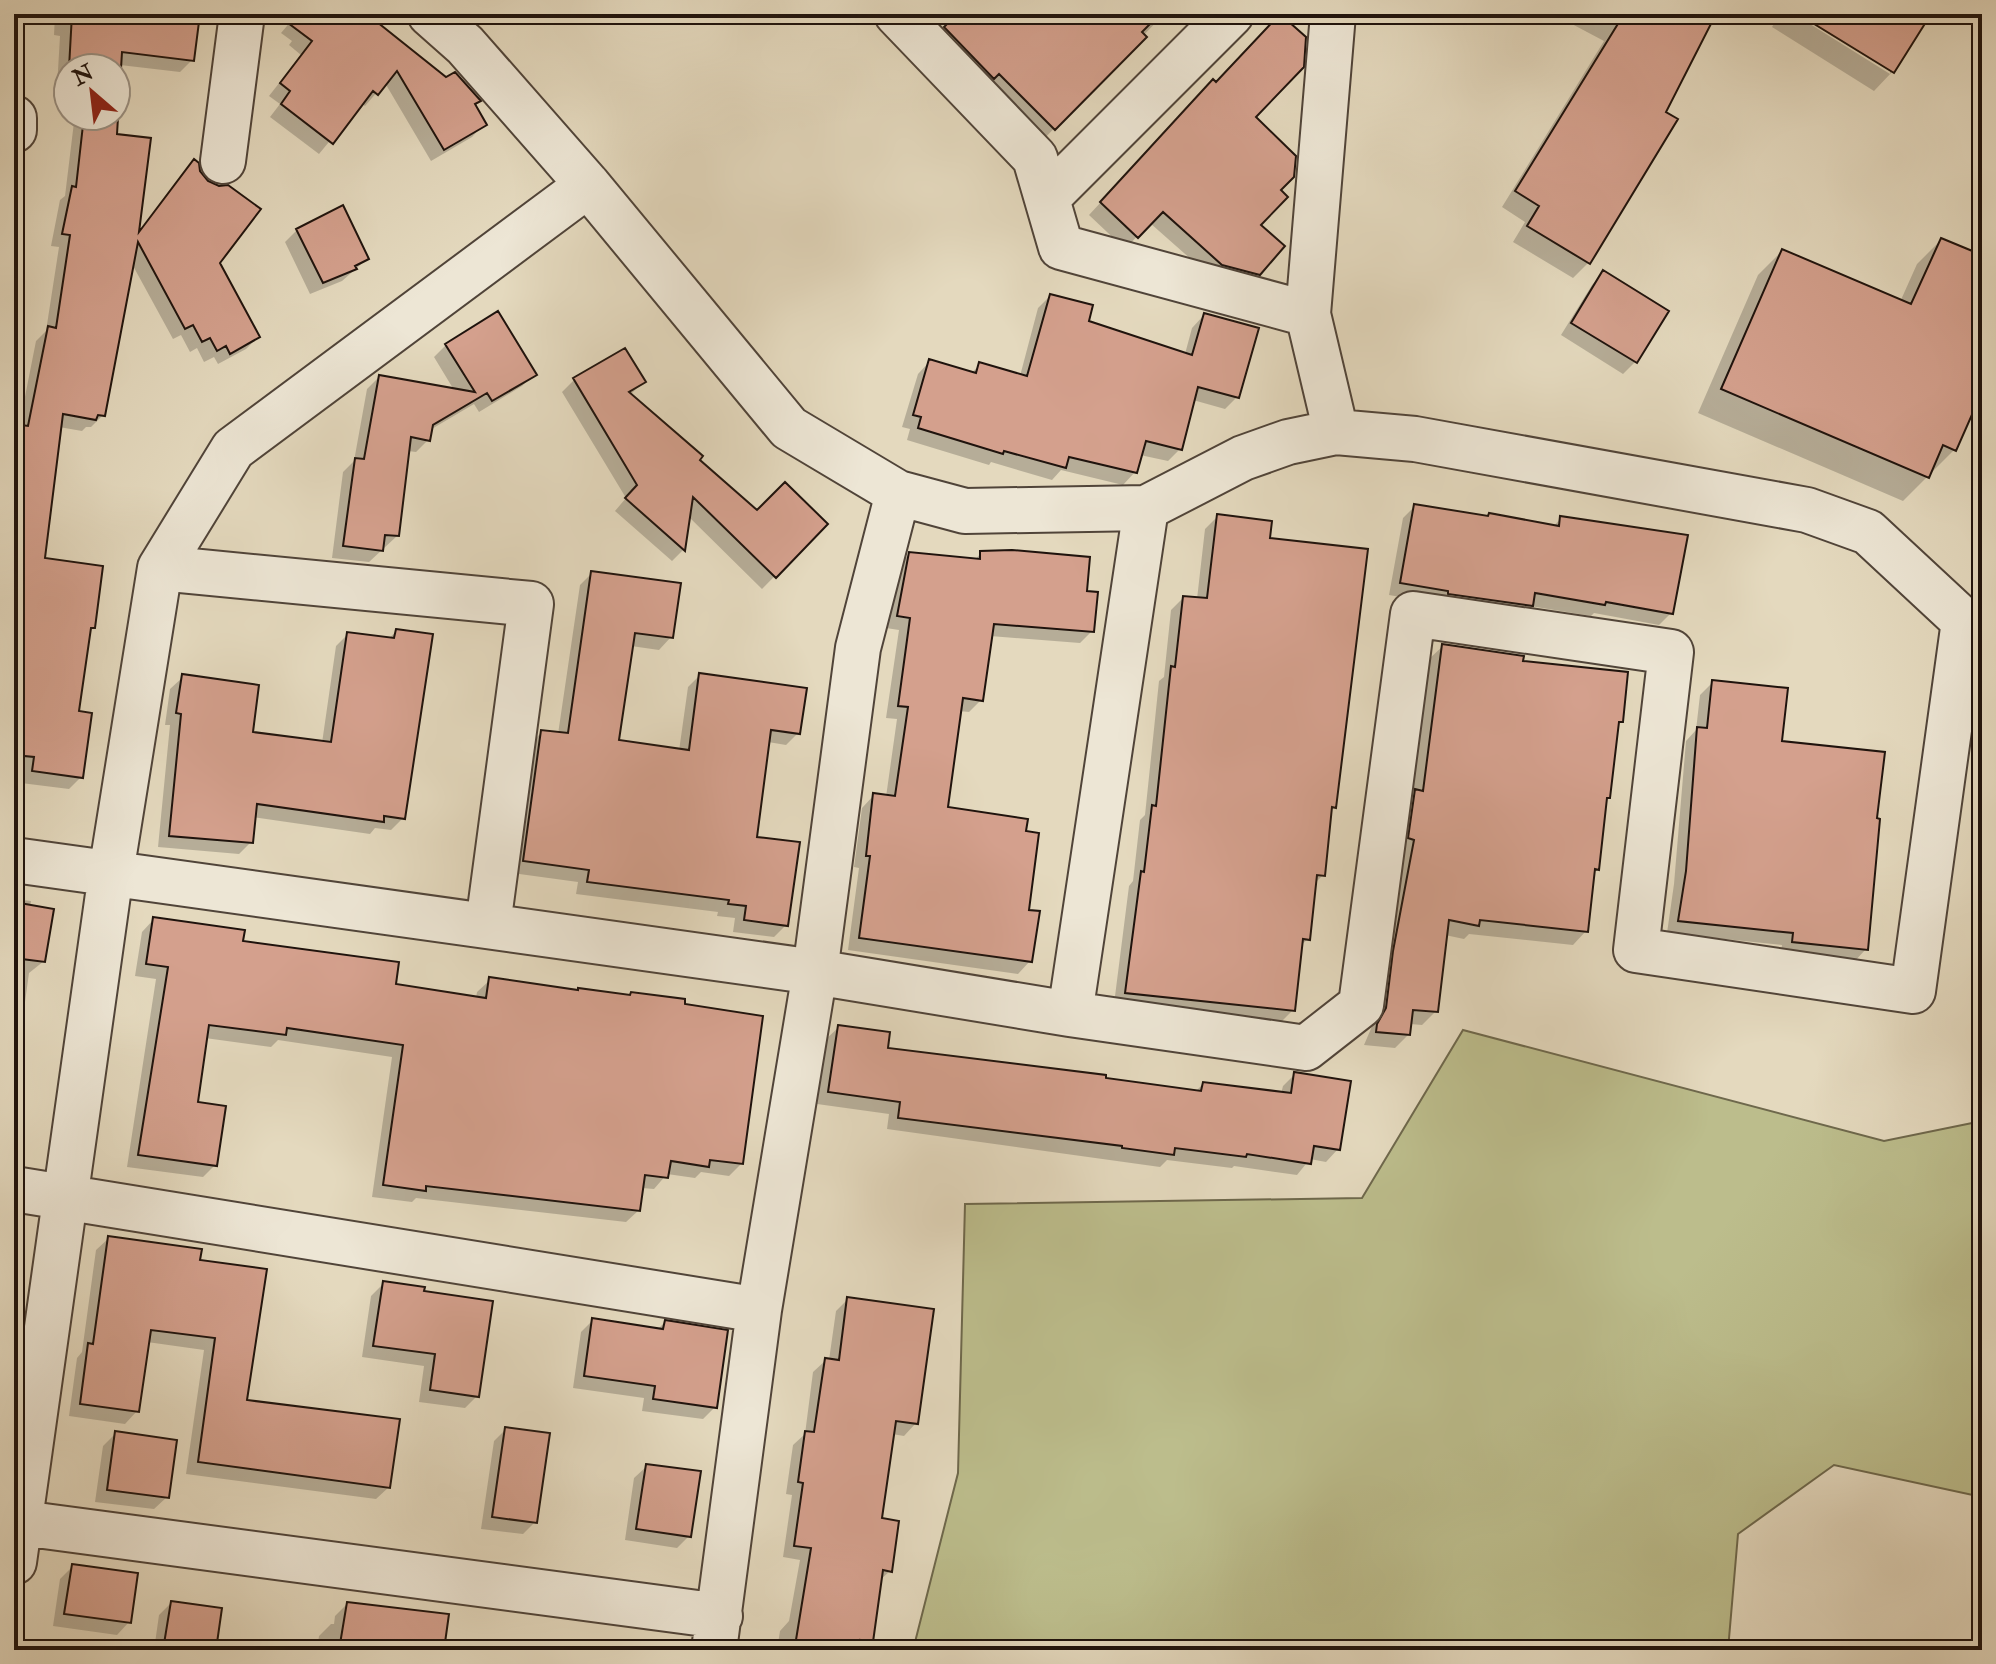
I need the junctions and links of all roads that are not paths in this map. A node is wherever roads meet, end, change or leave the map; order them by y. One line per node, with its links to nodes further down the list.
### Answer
1 (242, 14): 8 (street)
2 (430, 14): 9 (street)
3 (897, 14): 10 (street)
4 (1231, 14): 10 (street)
5 (1333, 14): 11 (street)
6 (14, 118): 7 (street)
7 (14, 130)
8 (223, 161)
9 (588, 185): 13 (street); 15 (street)
10 (1047, 198): 11 (street)
11 (1308, 314): 12 (street)
12 (1336, 432): 14 (street); 16 (street)
13 (898, 493): 14 (street); 20 (street)
14 (1146, 508): 21 (street)
15 (160, 568): 18 (street); 19 (street)
16 (1973, 629): 21 (street)
17 (14, 860): 18 (street)
18 (111, 873): 19 (street); 23 (street)
19 (488, 925): 20 (street)
20 (815, 972): 21 (street); 24 (street)
21 (1070, 1014)
22 (14, 1189): 23 (street)
23 (66, 1197): 24 (street); 25 (street)
24 (759, 1310): 26 (street)
25 (16, 1536): 26 (street)
26 (717, 1633)

